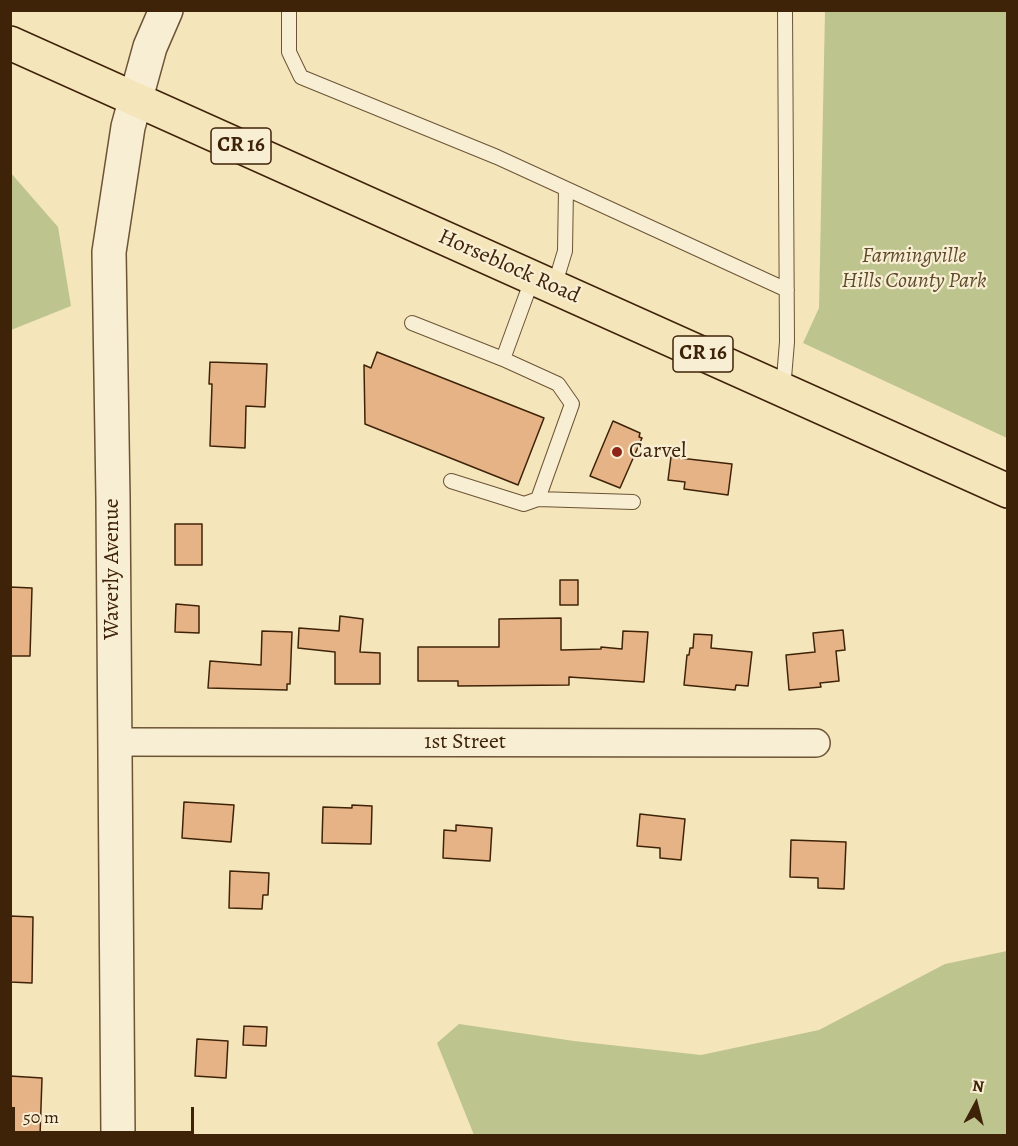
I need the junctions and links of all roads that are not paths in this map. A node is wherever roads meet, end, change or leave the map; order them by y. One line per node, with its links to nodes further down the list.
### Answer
1 (166, 10): 5 (street, Waverly Avenue)
2 (289, 10): 6 (lane)
3 (785, 10): 8 (lane)
4 (10, 43): 5 (main road, Horseblock Road / CR 16)
5 (135, 98): 7 (main road, Horseblock Road / CR 16); 16 (street, Waverly Avenue)
6 (566, 189): 7 (lane); 8 (lane)
7 (544, 282): 10 (lane); 11 (main road, Horseblock Road / CR 16)
8 (787, 290): 11 (lane)
9 (412, 323): 10 (lane)
10 (503, 359): 14 (lane)
11 (783, 390): 13 (main road, Horseblock Road / CR 16)
12 (451, 481): 14 (lane)
13 (1008, 491)
14 (538, 499): 15 (lane)
15 (633, 502)
16 (114, 742): 17 (street, 1st Street); 18 (street, Waverly Avenue)
17 (816, 744)
18 (118, 1136)

